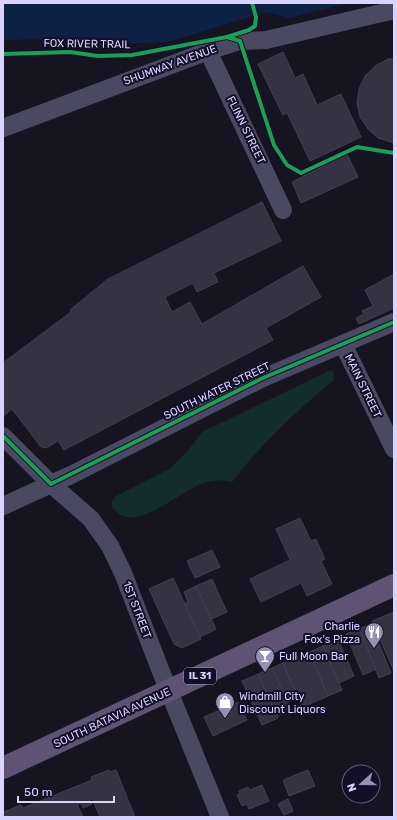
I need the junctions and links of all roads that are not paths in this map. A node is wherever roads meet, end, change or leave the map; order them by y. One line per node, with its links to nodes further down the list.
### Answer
1 (390, 11): 2 (street, SHUMWAY AVENUE)
2 (208, 51): 3 (street, SHUMWAY AVENUE); 4 (street, FLINN STREET)
3 (3, 128)
4 (283, 210)
5 (394, 322): 6 (street, SOUTH WATER STREET)
6 (343, 344): 8 (street, MAIN STREET); 9 (street, SOUTH WATER STREET)
7 (3, 436): 9 (street, 1ST STREET)
8 (394, 449)
9 (51, 484): 10 (street, SOUTH WATER STREET); 12 (street, 1ST STREET)
10 (3, 506)
11 (394, 585): 12 (main road, SOUTH BATAVIA AVENUE / IL 31)
12 (169, 691): 13 (main road, SOUTH BATAVIA AVENUE / IL 31); 14 (street, 1ST STREET)
13 (3, 768)
14 (220, 817)

